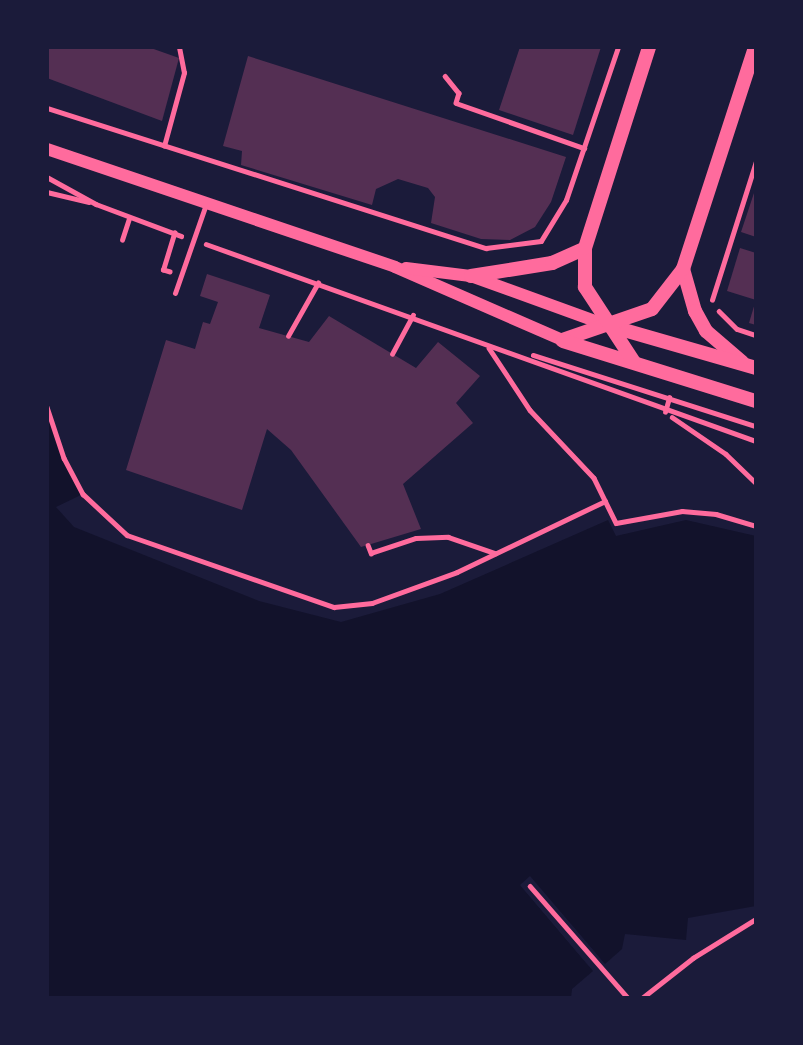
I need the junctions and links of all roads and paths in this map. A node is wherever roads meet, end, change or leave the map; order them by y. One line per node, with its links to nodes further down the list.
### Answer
1 (179, 47): 7 (path)
2 (618, 47): 8 (path)
3 (649, 47): 19 (main road)
4 (755, 47): 22 (main road)
5 (445, 76): 8 (path)
6 (47, 108): 7 (path)
7 (164, 146): 8 (path)
8 (584, 148)
9 (47, 149): 13 (street)
10 (756, 161): 28 (path)
11 (47, 177): 14 (path)
12 (47, 192): 14 (path)
13 (207, 201): 18 (lane); 21 (street)
14 (96, 204): 15 (path)
15 (129, 218): 16 (path); 17 (path)
16 (174, 233): 18 (path); 20 (path)
17 (122, 240)
18 (193, 240): 24 (path); 25 (lane)
19 (584, 248): 23 (main road); 27 (main road)
20 (168, 254)
21 (395, 267): 23 (street); 30 (street)
22 (683, 268): 27 (main road); 35 (main road)
23 (471, 276): 27 (street)
24 (317, 282): 26 (path); 29 (path)
25 (175, 293)
26 (413, 315): 31 (path); 32 (path)
27 (608, 326): 30 (main road); 34 (main road); 35 (main road)
28 (756, 335)
29 (288, 336)
30 (562, 340): 34 (main road)
31 (488, 347): 33 (path); 43 (path)
32 (392, 354)
33 (526, 360): 36 (path); 39 (path)
34 (634, 362): 37 (main road)
35 (750, 366)
36 (669, 398): 39 (path); 40 (path)
37 (756, 401)
38 (47, 407): 46 (path)
39 (665, 412): 41 (path); 42 (path)
40 (756, 426)
41 (756, 442)
42 (756, 483)
43 (605, 501): 44 (path); 46 (path)
44 (756, 526)
45 (368, 545): 46 (path)
46 (496, 553)
47 (530, 886): 49 (path)
48 (756, 919): 50 (path)
49 (628, 998)
50 (642, 998)

